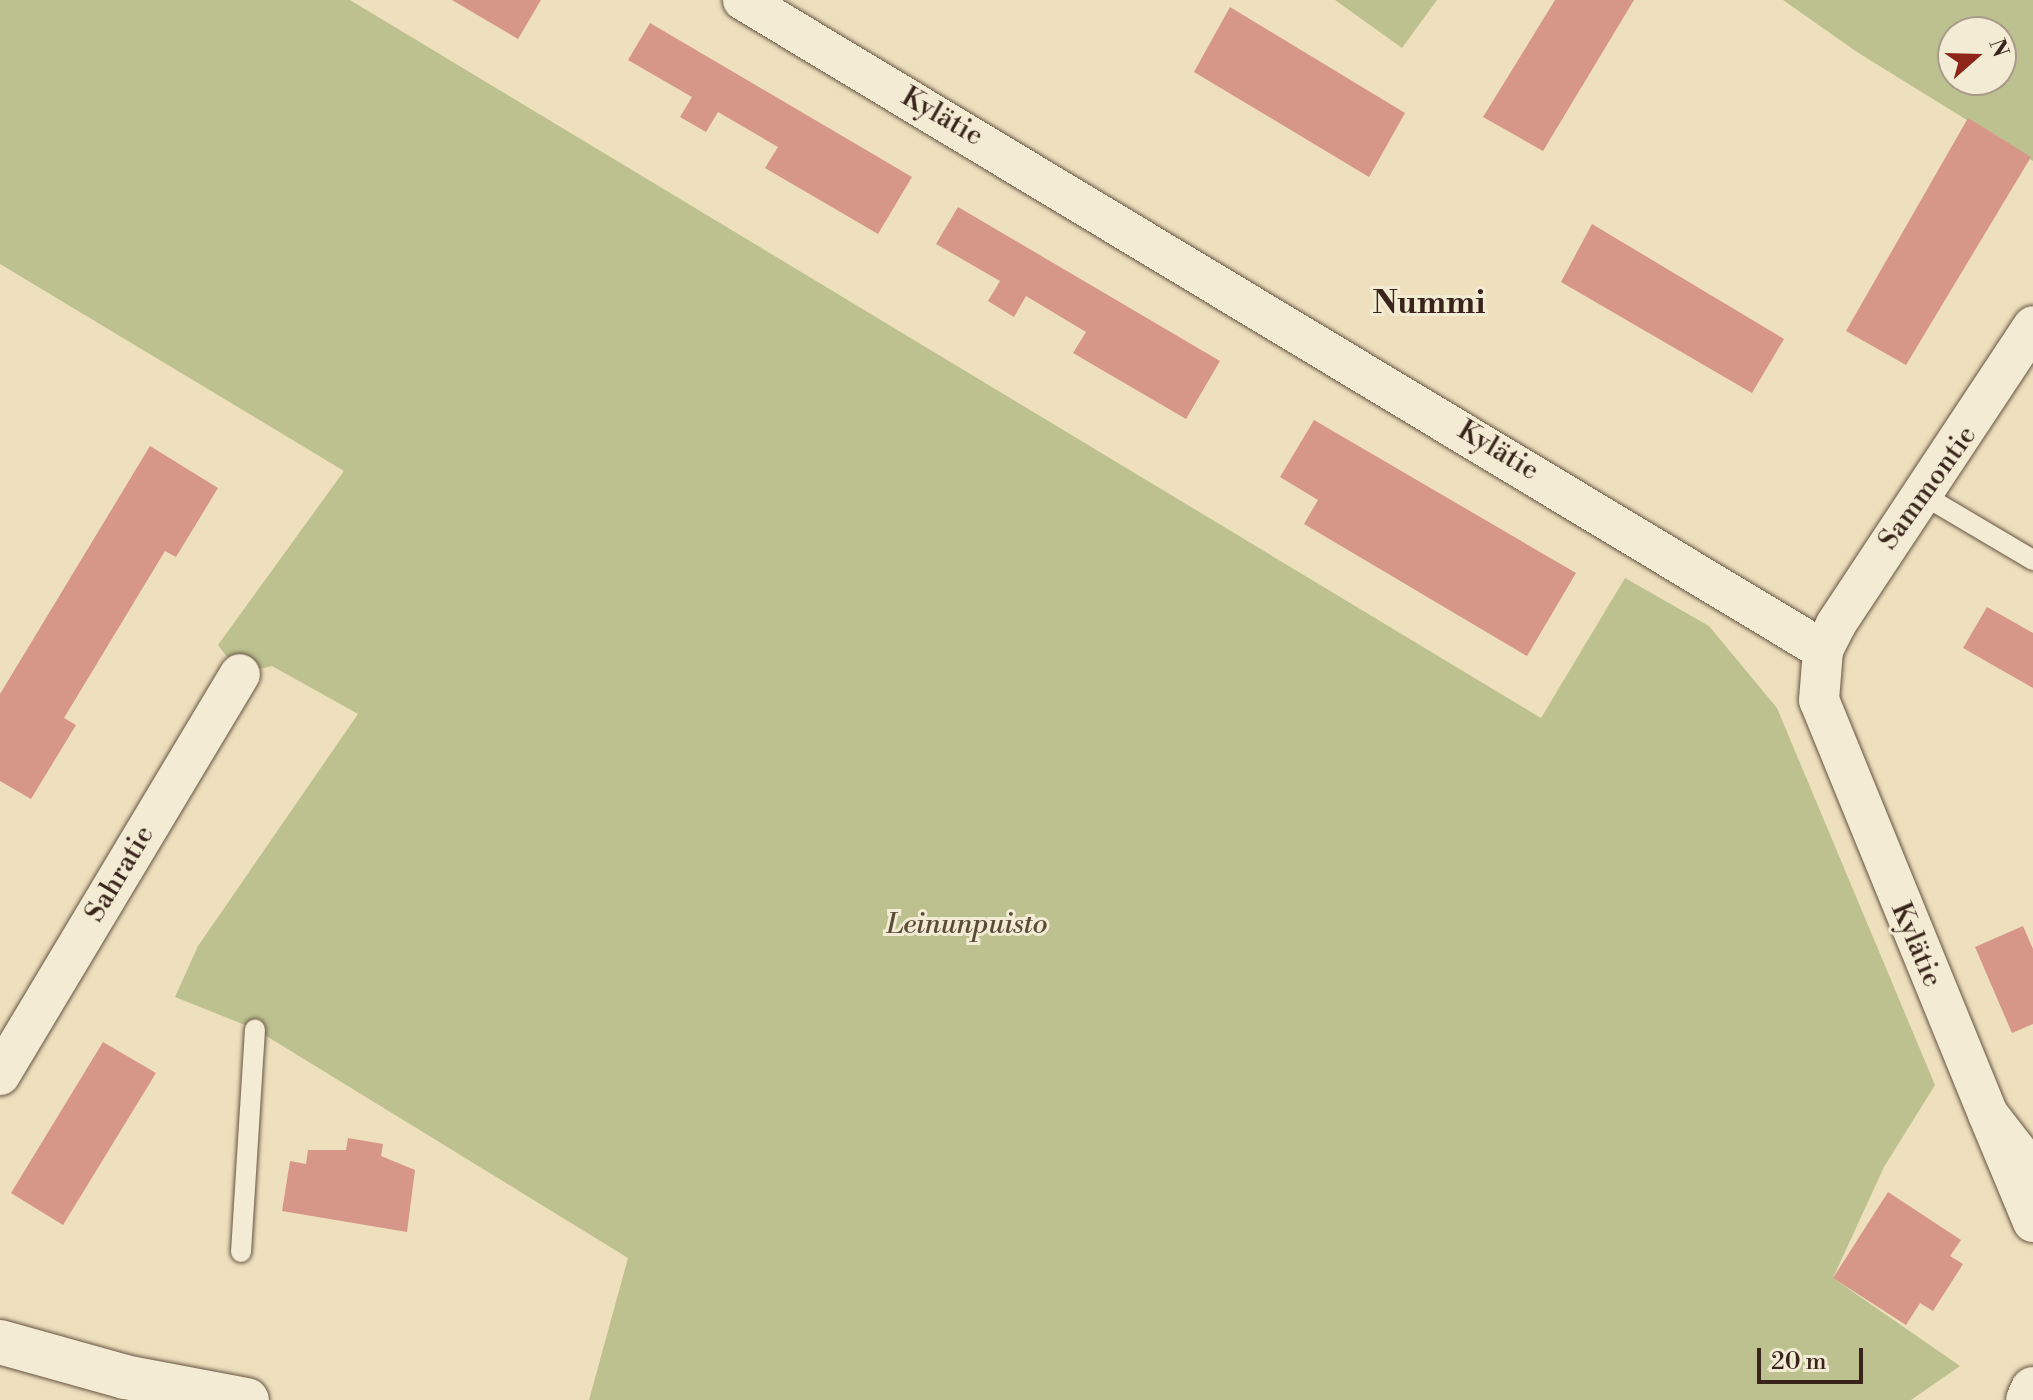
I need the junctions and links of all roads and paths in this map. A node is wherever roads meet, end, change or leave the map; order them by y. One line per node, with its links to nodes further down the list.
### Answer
1 (743, 0): 5 (street, Kylätie)
2 (2033, 326): 3 (street, Sammontie)
3 (1923, 495): 4 (lane); 5 (street, Sammontie)
4 (2033, 560)
5 (1823, 650): 9 (street, Kylätie)
6 (240, 674): 8 (street, Sahratie)
7 (255, 1029): 12 (lane)
8 (0, 1075)
9 (1988, 1114): 10 (street, Kylätie); 11 (street, Kylätie)
10 (2033, 1172)
11 (2033, 1222)
12 (241, 1252)
13 (0, 1342): 15 (street)
14 (2033, 1389): 16 (street)
15 (247, 1400)
16 (2028, 1400)

